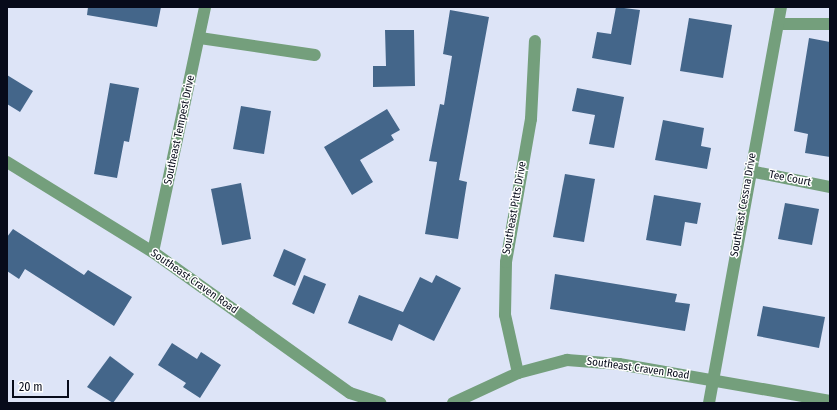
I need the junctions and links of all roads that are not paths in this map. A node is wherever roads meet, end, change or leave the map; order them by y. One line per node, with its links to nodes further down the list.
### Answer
1 (205, 7): 5 (street, Southeast Tempest Drive)
2 (781, 7): 3 (street, Southeast Cessna Drive)
3 (778, 24): 4 (street); 9 (street, Southeast Cessna Drive)
4 (830, 24)
5 (200, 38): 7 (street); 11 (street, Southeast Tempest Drive)
6 (535, 41): 12 (street, Southeast Pitts Drive)
7 (314, 55)
8 (7, 162): 11 (street, Southeast Craven Road)
9 (750, 171): 10 (street, Tee Court); 13 (street, Southeast Cessna Drive)
10 (830, 187)
11 (153, 252): 15 (street, Southeast Craven Road)
12 (518, 374): 13 (street, Southeast Craven Road); 16 (street, Southeast Craven Road)
13 (713, 380): 14 (street, Southeast Craven Road); 17 (street, Southeast Cessna Drive)
14 (830, 401)
15 (380, 403)
16 (453, 403)
17 (709, 403)

